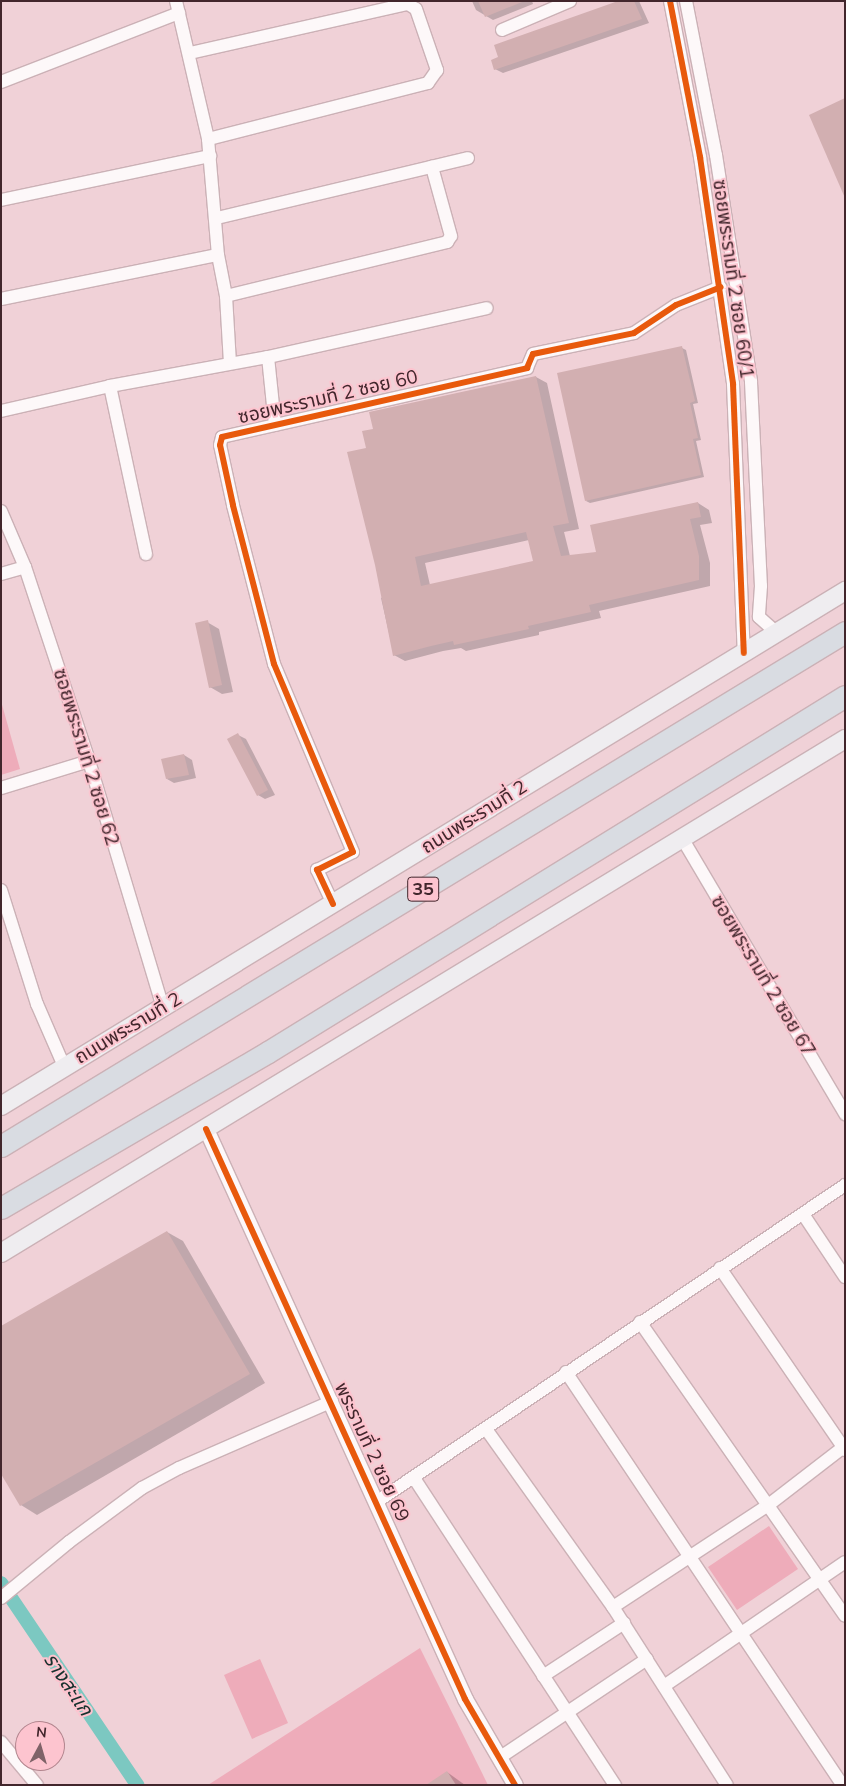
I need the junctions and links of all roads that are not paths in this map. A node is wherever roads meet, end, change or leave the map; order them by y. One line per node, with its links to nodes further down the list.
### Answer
1 (570, 1): 5 (street)
2 (670, 1): 15 (street, ซอยพระรามที่ 2 ซอย 60/1)
3 (686, 1): 30 (street, ซอยพระรามที่ 2 ซอย 60/1)
4 (177, 7): 6 (street); 7 (street)
5 (502, 30)
6 (190, 53): 8 (street); 8 (street)
7 (1, 82)
8 (208, 138): 9 (street)
9 (210, 156): 12 (street); 13 (street)
10 (468, 158): 11 (street)
11 (432, 167): 13 (street); 16 (street)
12 (1, 200)
13 (217, 218): 14 (street)
14 (218, 255): 16 (street); 17 (street)
15 (721, 287): 23 (street, ซอยพระรามที่ 2 ซอย 60); 31 (street, ซอยพระรามที่ 2 ซอย 60/1)
16 (226, 296): 20 (street)
17 (1, 300)
18 (487, 308): 19 (street)
19 (268, 357): 20 (street); 23 (street)
20 (230, 364): 21 (street)
21 (110, 386): 22 (street); 25 (street)
22 (1, 411)
23 (275, 426): 38 (street, ซอยพระรามที่ 2 ซอย 60)
24 (1, 511): 26 (street, ซอยพระรามที่ 2 ซอย 62)
25 (146, 554)
26 (25, 567): 27 (street); 34 (street, ซอยพระรามที่ 2 ซอย 62)
27 (1, 574)
28 (845, 592): 30 (main road, ถนนพระรามที่ 2 / 35)
29 (845, 632): 44 (highway, ถนนพระรามที่ 2 / 35)
30 (777, 633): 31 (main road, ถนนพระรามที่ 2 / 35)
31 (744, 653): 38 (main road, ถนนพระรามที่ 2 / 35)
32 (845, 696): 46 (highway)
33 (845, 739): 36 (main road)
34 (89, 761): 35 (street); 39 (street, ซอยพระรามที่ 2 ซอย 62)
35 (1, 788)
36 (682, 838): 42 (street, ซอยพระรามที่ 2 ซอย 67); 43 (main road)
37 (1, 890): 40 (street)
38 (333, 904): 39 (main road, ถนนพระรามที่ 2 / 35)
39 (162, 1007): 40 (main road, ถนนพระรามที่ 2 / 35)
40 (64, 1066): 41 (main road, ถนนพระรามที่ 2 / 35)
41 (1, 1106)
42 (845, 1114)
43 (206, 1129): 48 (main road); 53 (street, พระรามที่ 2 ซอย 69)
44 (1, 1146)
45 (845, 1185): 47 (street)
46 (1, 1208)
47 (803, 1214): 49 (street); 50 (street)
48 (1, 1253)
49 (720, 1268): 51 (street); 55 (street)
50 (845, 1277)
51 (640, 1322): 52 (street); 58 (street)
52 (566, 1372): 54 (street); 59 (street)
53 (332, 1401): 57 (street, พระรามที่ 2 ซอย 69); 62 (street)
54 (486, 1430): 56 (street); 63 (street)
55 (844, 1448): 58 (street)
56 (414, 1478): 57 (street); 68 (street)
57 (378, 1501): 72 (street, พระรามที่ 2 ซอย 69)
58 (767, 1506): 59 (street); 61 (street)
59 (691, 1555): 63 (street); 66 (street)
60 (845, 1562): 61 (street)
61 (819, 1579): 64 (street); 66 (street)
62 (1, 1598)
63 (613, 1606): 65 (street)
64 (845, 1616)
65 (624, 1623): 67 (street); 68 (street)
66 (742, 1631): 69 (street); 77 (street)
67 (646, 1659): 69 (street); 70 (street)
68 (543, 1676): 70 (street)
69 (664, 1686): 76 (street)
70 (567, 1713): 72 (street); 75 (street)
71 (1, 1742): 73 (street)
72 (499, 1758): 74 (street, พระรามที่ 2 ซอย 69)
73 (36, 1785)
74 (515, 1785)
75 (615, 1785)
76 (727, 1785)
77 (844, 1785)

